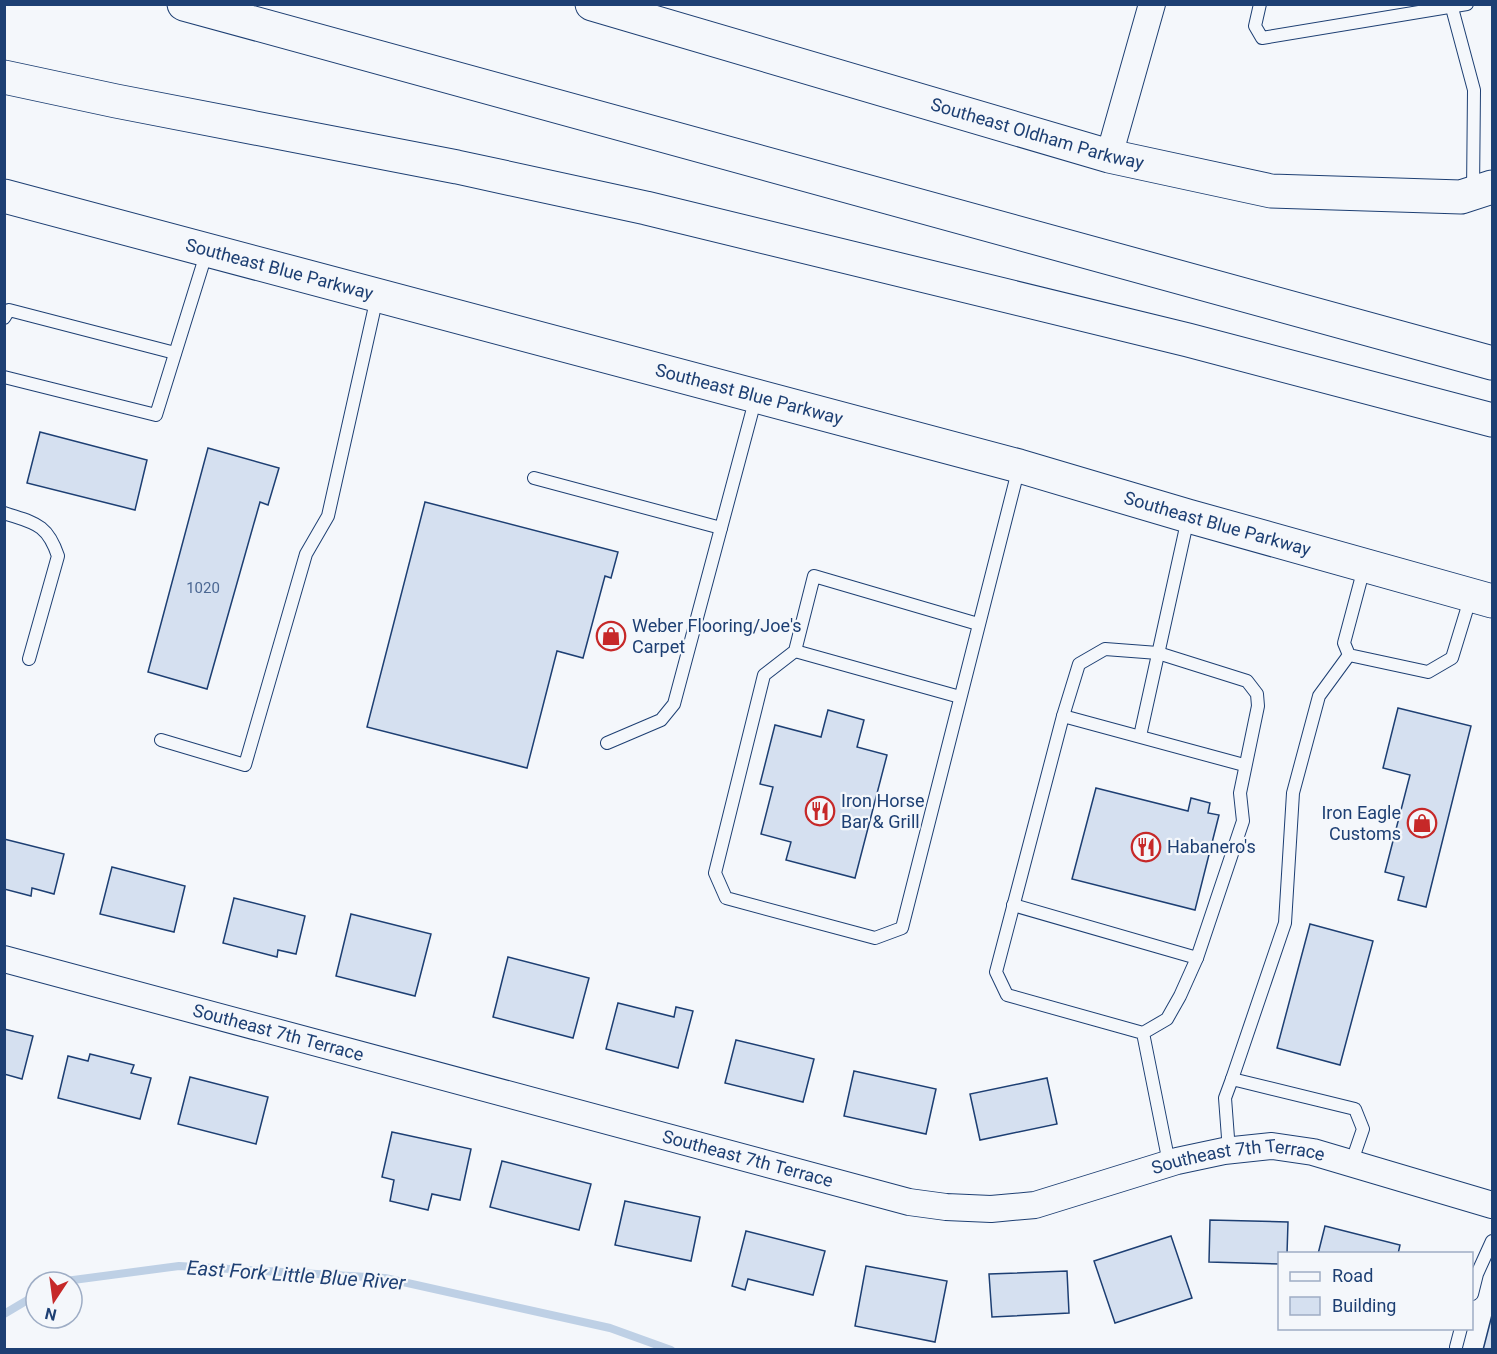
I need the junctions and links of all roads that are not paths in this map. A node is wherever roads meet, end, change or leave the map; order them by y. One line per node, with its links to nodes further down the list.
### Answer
1 (184, 4): 15 (main road)
2 (592, 4): 8 (main road, Southeast Oldham Parkway)
3 (1152, 4): 8 (street)
4 (1260, 4): 6 (lane)
5 (1467, 4): 6 (lane)
6 (1452, 8): 9 (lane)
7 (4, 77): 18 (main road)
8 (1109, 156): 9 (main road, Southeast Oldham Parkway)
9 (1483, 190)
10 (4, 196): 11 (main road, Southeast Blue Parkway)
11 (207, 250): 12 (main road, Southeast Blue Parkway); 14 (lane)
12 (378, 295): 17 (main road, Southeast Blue Parkway); 34 (lane)
13 (4, 318): 14 (lane)
14 (175, 353): 16 (lane)
15 (1492, 363)
16 (4, 376)
17 (757, 396): 19 (main road, Southeast Blue Parkway); 23 (lane)
18 (1492, 420)
19 (1019, 466): 22 (main road, Southeast Blue Parkway); 26 (lane)
20 (534, 478): 23 (lane)
21 (4, 513): 30 (lane)
22 (1188, 516): 24 (main road, Southeast Blue Parkway); 28 (lane)
23 (721, 528): 35 (lane)
24 (1365, 565): 25 (main road, Southeast Blue Parkway); 29 (lane)
25 (1482, 598): 29 (lane)
26 (978, 624): 27 (lane); 31 (lane)
27 (795, 651): 31 (lane); 31 (lane)
28 (1158, 653): 32 (lane); 33 (lane); 36 (lane)
29 (1349, 655): 41 (lane)
30 (29, 659)
31 (960, 697)
32 (1063, 716): 33 (lane); 37 (lane)
33 (1140, 736): 36 (lane)
34 (161, 740)
35 (607, 743)
36 (1244, 765): 38 (lane)
37 (1013, 904): 38 (lane); 40 (lane)
38 (1197, 958): 40 (lane)
39 (4, 959): 43 (street, Southeast 7th Terrace)
40 (1143, 1033): 43 (lane)
41 (1232, 1079): 42 (lane); 44 (lane)
42 (1229, 1150): 43 (street, Southeast 7th Terrace); 44 (street, Southeast 7th Terrace)
43 (1169, 1163)
44 (1351, 1164): 45 (street, Southeast 7th Terrace)
45 (1492, 1205)
46 (1492, 1241): 47 (lane)
47 (1473, 1290)
48 (1461, 1330): 49 (lane)
49 (1456, 1347)

